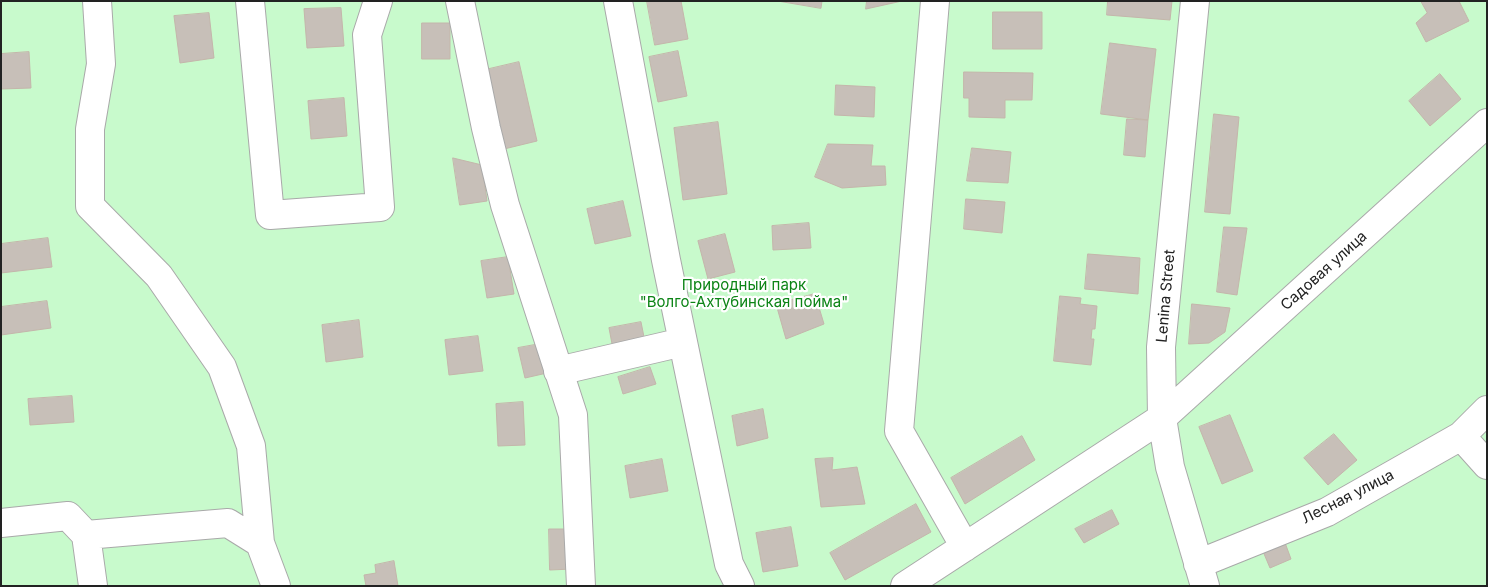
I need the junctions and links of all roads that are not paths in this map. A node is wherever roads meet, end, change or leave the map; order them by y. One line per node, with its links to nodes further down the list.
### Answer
1 (97, 1): 17 (street)
2 (250, 1): 3 (street)
3 (378, 1)
4 (460, 1): 10 (street)
5 (618, 1): 9 (street)
6 (935, 1): 18 (street)
7 (1195, 1): 12 (street, Lenina Street)
8 (1487, 123): 12 (street, Садовая улица)
9 (683, 342): 10 (street); 23 (street)
10 (558, 371): 22 (street)
11 (1487, 410): 13 (street, Лесная улица)
12 (1162, 418): 18 (street, Садовая улица); 19 (street, Lenina Street)
13 (1461, 436): 14 (street); 19 (street, Лесная улица)
14 (1487, 465)
15 (1, 523): 16 (street)
16 (86, 535): 17 (street); 20 (street)
17 (260, 543): 21 (street)
18 (964, 547): 24 (street, Садовая улица)
19 (1201, 575)
20 (93, 586)
21 (276, 586)
22 (581, 586)
23 (740, 586)
24 (905, 586)

